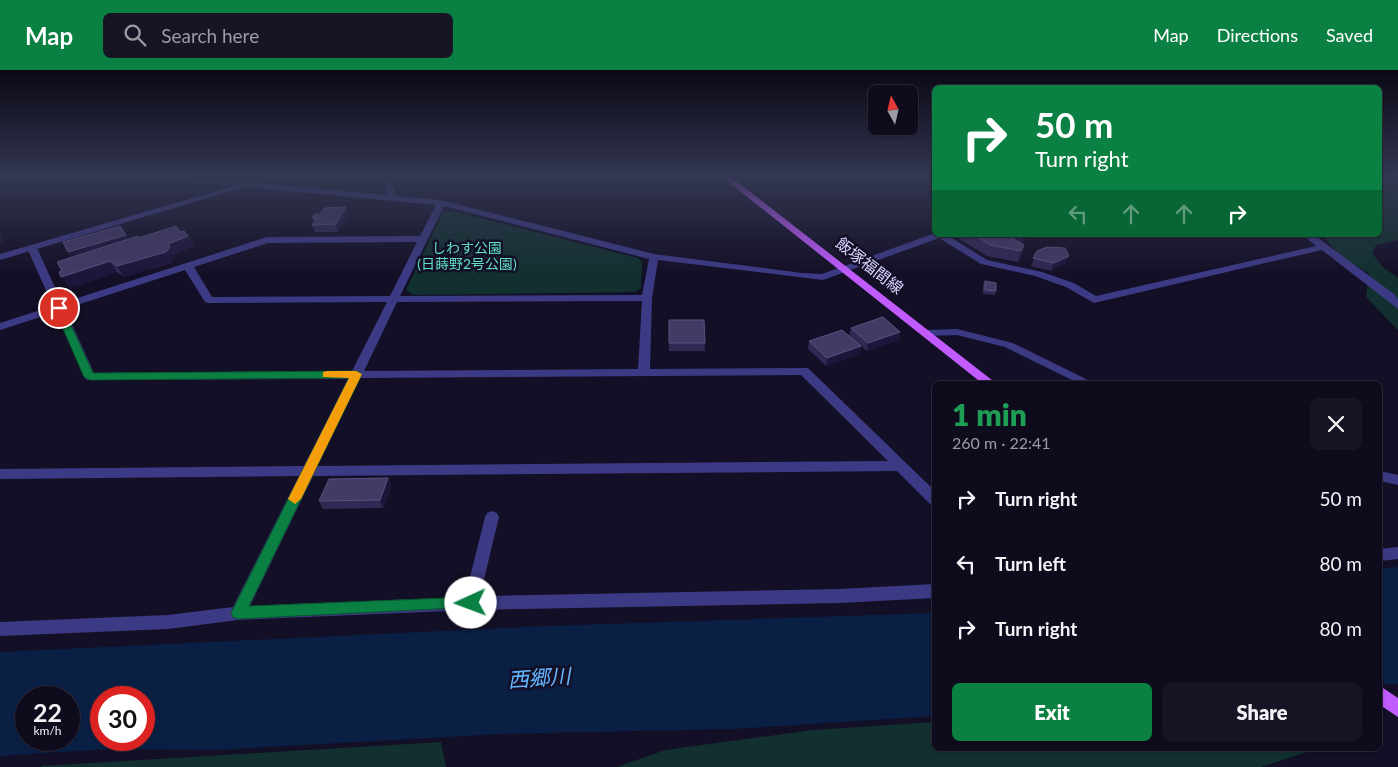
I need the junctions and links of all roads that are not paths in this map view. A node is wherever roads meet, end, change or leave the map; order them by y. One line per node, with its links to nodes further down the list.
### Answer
1 (164, 209): 10 (street)
2 (437, 209): 8 (street)
3 (462, 209): 12 (street)
4 (767, 209): 14 (main road, 飯塚福間線)
5 (934, 237): 14 (street)
6 (943, 237): 9 (street)
7 (1310, 237): 9 (street)
8 (423, 239): 13 (street); 16 (street)
9 (1322, 247): 17 (street)
10 (32, 248): 11 (street); 18 (street)
11 (0, 257)
12 (654, 257): 14 (street); 15 (street)
13 (188, 266): 16 (street); 18 (street)
14 (845, 268): 20 (main road, 飯塚福間線)
15 (647, 298): 16 (street); 21 (street)
16 (394, 299): 22 (street)
17 (1398, 306)
18 (59, 308): 19 (street); 22 (street)
19 (0, 327)
20 (927, 333): 23 (main road, 飯塚福間線); 24 (street)
21 (644, 372): 22 (street); 25 (street)
22 (356, 374): 26 (street)
23 (988, 381)
24 (1084, 381)
25 (901, 466): 26 (street); 30 (street)
26 (308, 471): 27 (street); 36 (street)
27 (0, 474)
28 (1382, 476): 29 (street)
29 (1398, 480)
30 (932, 497)
31 (492, 517): 35 (street)
32 (1398, 553): 33 (street)
33 (1382, 555)
34 (932, 591): 35 (street)
35 (471, 603): 36 (street)
36 (238, 613): 37 (street)
37 (0, 629)
38 (1382, 696): 39 (main road)
39 (1398, 709)

